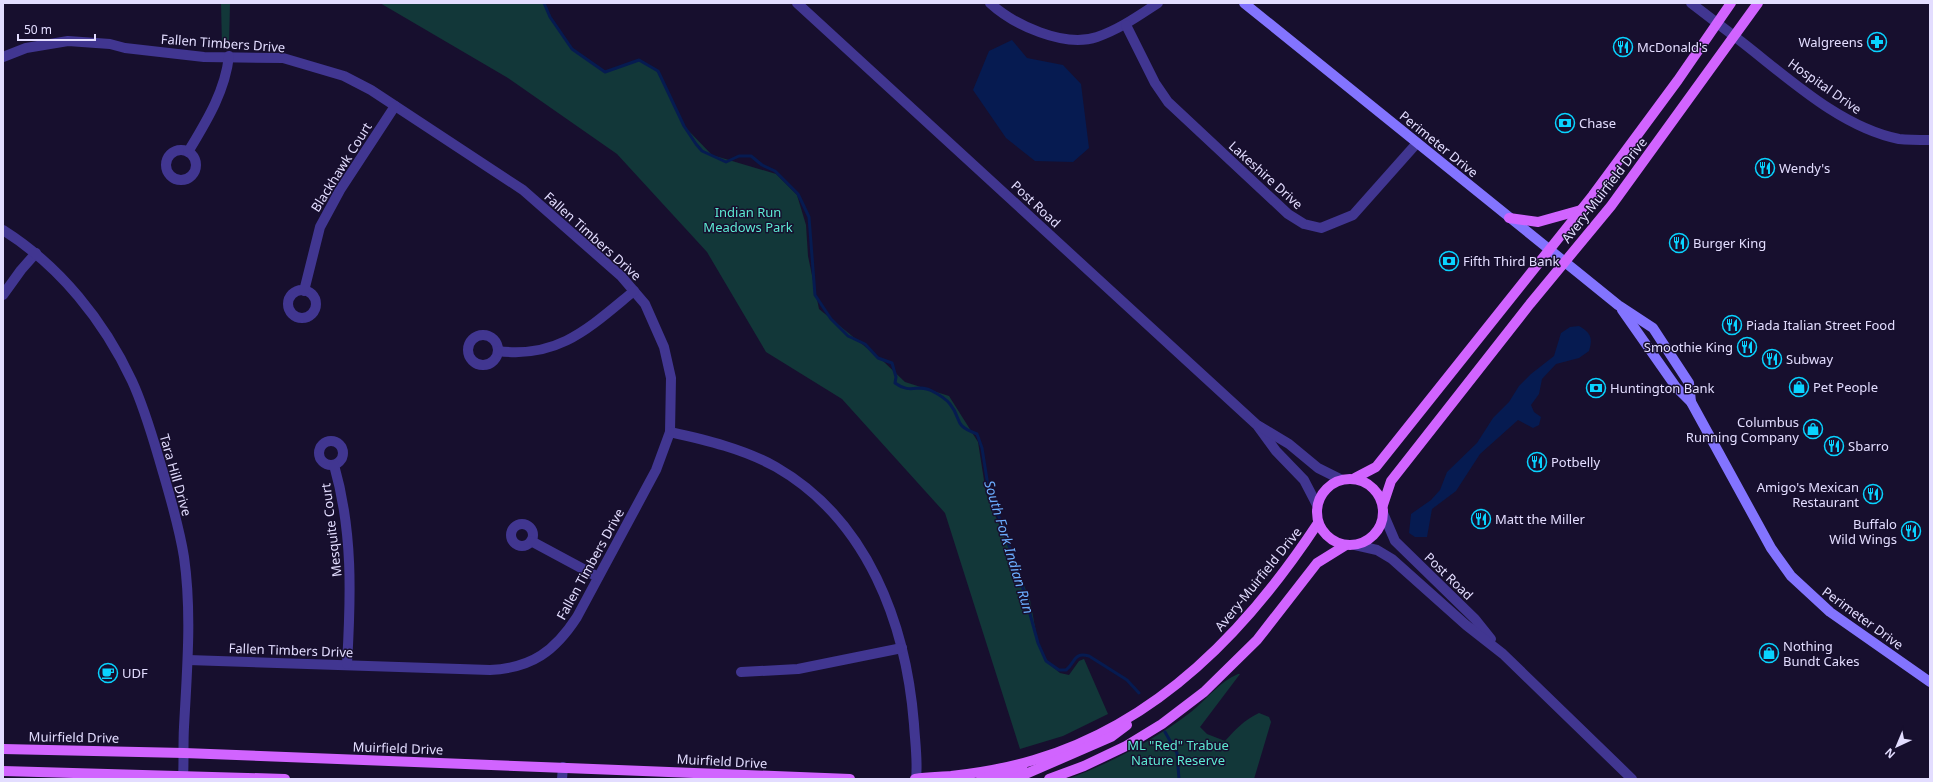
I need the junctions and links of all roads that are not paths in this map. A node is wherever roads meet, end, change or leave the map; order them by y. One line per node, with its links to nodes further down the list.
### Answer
1 (797, 3): 29 (street, Post Road)
2 (990, 3): 9 (street)
3 (1158, 3): 9 (street)
4 (1244, 3): 15 (main road, Perimeter Drive)
5 (1691, 3): 8 (street, Hospital Drive)
6 (1731, 3): 8 (main road, Avery-Muirfield Drive)
7 (1758, 3): 10 (main road, Avery-Muirfield Drive)
8 (1717, 23): 10 (street, Hospital Drive); 17 (main road, Avery-Muirfield Drive)
9 (1126, 25): 15 (street, Lakeshire Drive)
10 (1734, 36): 14 (street, Hospital Drive); 22 (main road, Avery-Muirfield Drive)
11 (229, 56): 12 (street, Fallen Timbers Drive); 13 (street, Fallen Timbers Drive); 16 (street)
12 (3, 57)
13 (395, 106): 23 (street, Blackhawk Court); 24 (street, Fallen Timbers Drive)
14 (1930, 140)
15 (1417, 143): 18 (main road, Perimeter Drive)
16 (188, 152)
17 (1581, 210): 18 (main road); 20 (main road, Avery-Muirfield Drive)
18 (1509, 218): 20 (main road, Perimeter Drive)
19 (3, 230): 21 (street, Tara Hill Drive)
20 (1550, 250): 22 (main road, Perimeter Drive); 32 (main road, Avery-Muirfield Drive)
21 (36, 253): 25 (street); 42 (street, Tara Hill Drive)
22 (1565, 262): 26 (main road, Perimeter Drive); 35 (main road, Avery-Muirfield Drive)
23 (304, 291)
24 (634, 291): 27 (street); 30 (street, Fallen Timbers Drive)
25 (3, 295)
26 (1618, 305): 28 (main road, Perimeter Drive); 28 (main road, Perimeter Drive)
27 (498, 350)
28 (1691, 402): 45 (main road, Perimeter Drive)
29 (1257, 425): 33 (street, Post Road); 34 (street, Post Road)
30 (670, 432): 39 (street, Fallen Timbers Drive); 40 (street)
31 (334, 465): 43 (street, Mesquite Court)
32 (1355, 478): 33 (main road); 35 (main road)
33 (1340, 479): 34 (main road)
34 (1317, 505): 36 (main road)
35 (1383, 509): 38 (main road); 41 (street, Post Road)
36 (1318, 523): 38 (main road); 46 (main road, Avery-Muirfield Drive)
37 (531, 541): 39 (street)
38 (1351, 545): 41 (street, Post Road); 59 (main road)
39 (598, 578): 43 (street, Fallen Timbers Drive)
40 (902, 648): 44 (street); 56 (street)
41 (1503, 654): 60 (street, Post Road)
42 (188, 660): 43 (street, Fallen Timbers Drive); 48 (street, Tara Hill Drive)
43 (347, 664)
44 (741, 672)
45 (1930, 682)
46 (1138, 713): 49 (main road); 56 (main road, Avery-Muirfield Drive)
47 (3, 749): 48 (main road, Muirfield Drive)
48 (184, 753): 50 (main road, Muirfield Drive); 52 (street, Tara Hill Drive)
49 (1045, 765): 57 (main road); 58 (main road)
50 (563, 767): 54 (street); 55 (main road, Muirfield Drive)
51 (3, 770): 52 (main road)
52 (184, 777): 53 (main road)
53 (285, 779)
54 (562, 779)
55 (850, 779)
56 (916, 779)
57 (982, 779)
58 (1014, 779)
59 (1049, 779)
60 (1632, 779)

